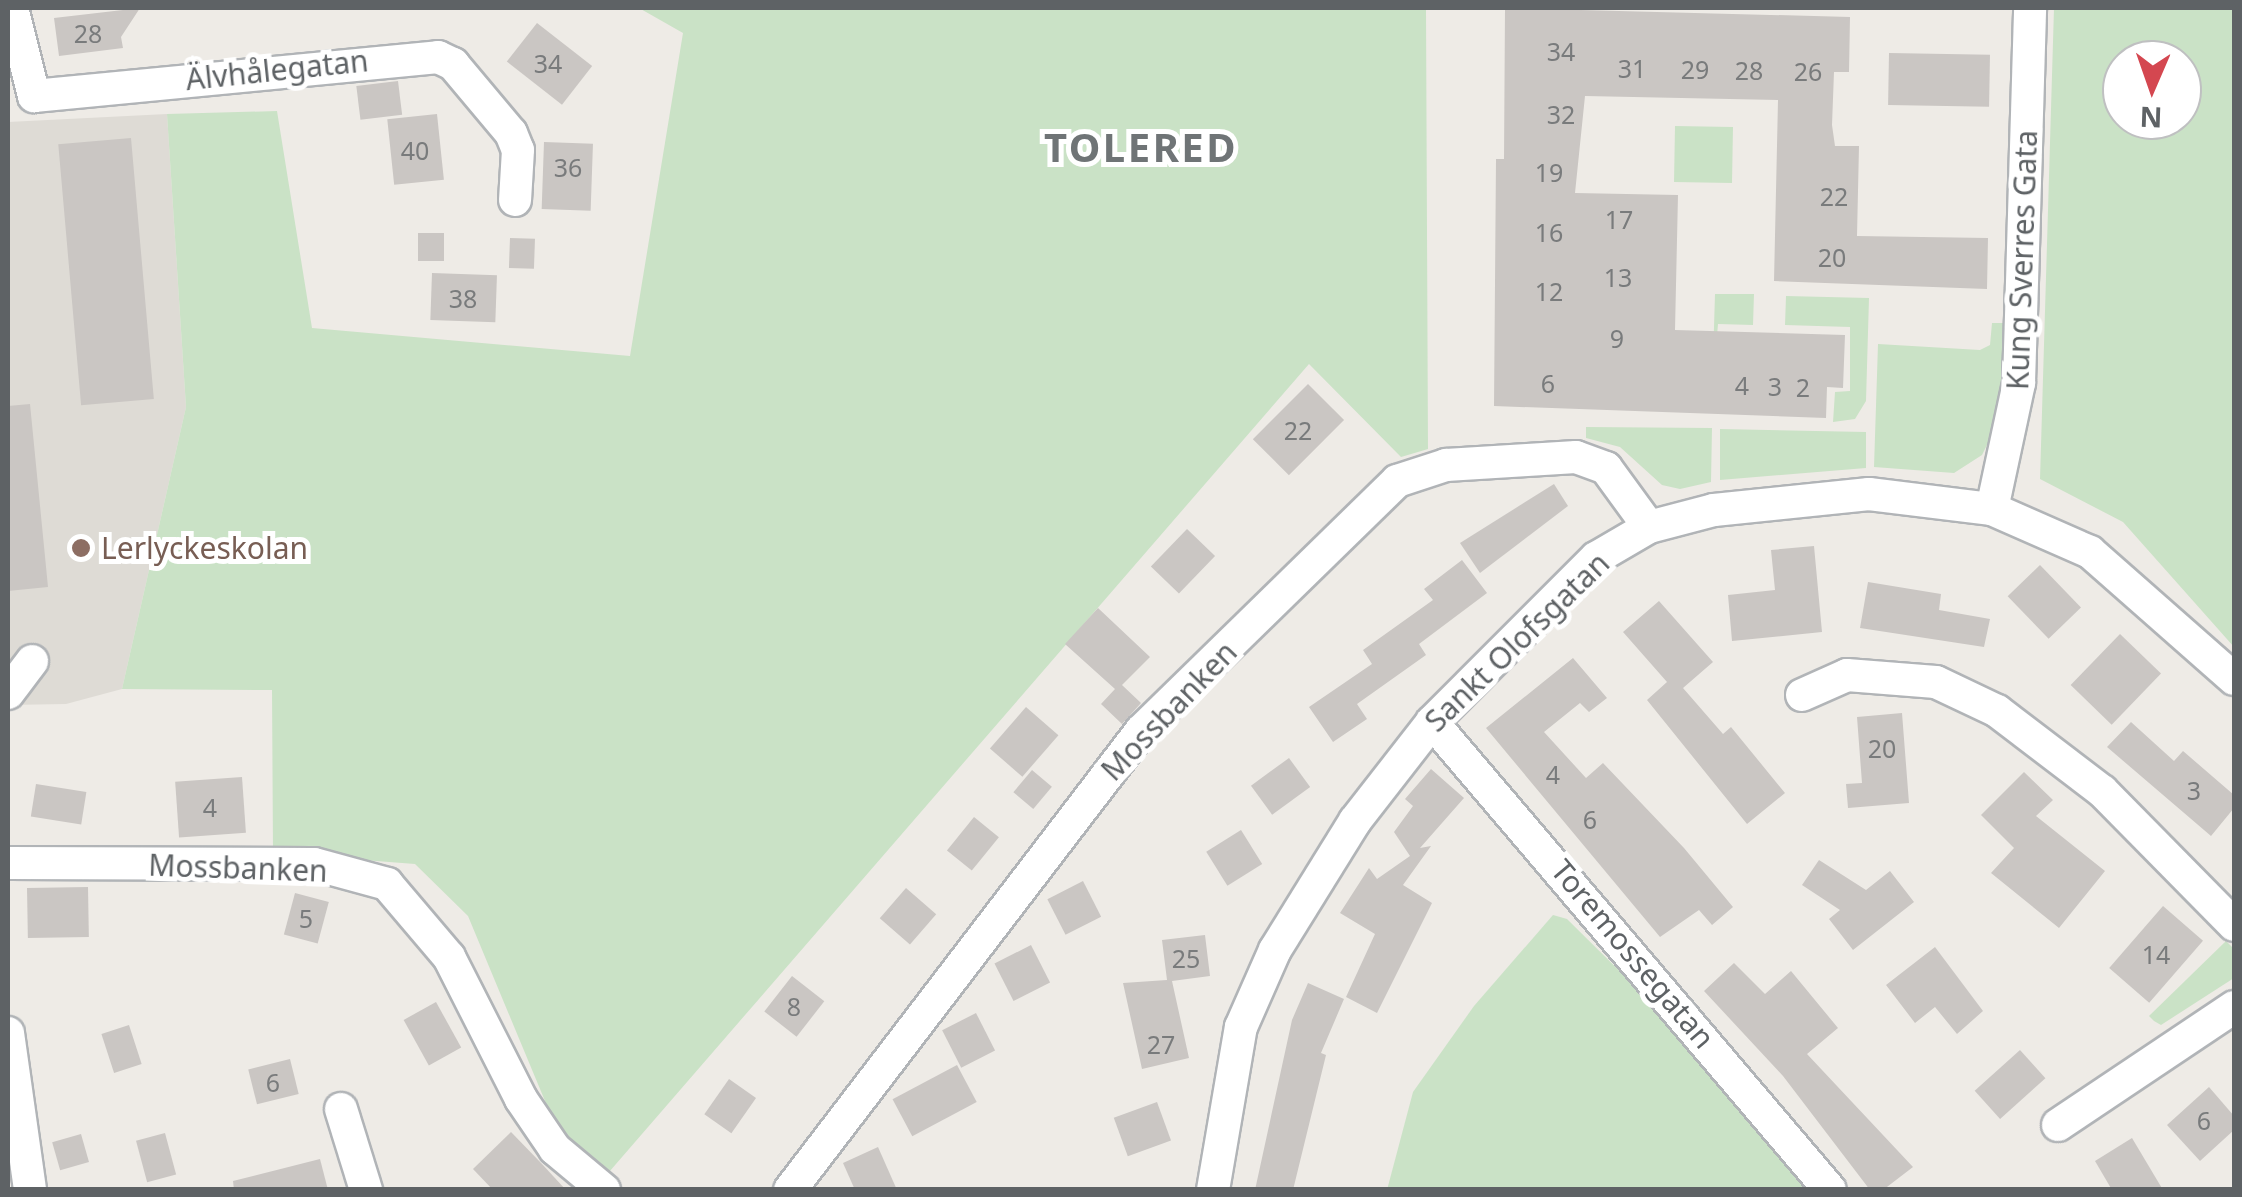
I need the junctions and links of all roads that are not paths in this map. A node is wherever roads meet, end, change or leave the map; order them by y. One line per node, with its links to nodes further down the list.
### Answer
1 (12, 8): 3 (street, Älvhålegatan)
2 (2030, 8): 4 (street, Kung Sverres Gata)
3 (515, 200)
4 (1992, 509): 5 (street, Sankt Olofsgatan); 7 (street, Sankt Olofsgatan)
5 (1650, 527): 10 (street, Sankt Olofsgatan); 20 (street, Mossbanken)
6 (32, 661): 8 (street)
7 (2234, 679)
8 (8, 693)
9 (1802, 695): 12 (street)
10 (1432, 722): 21 (street, Sankt Olofsgatan); 22 (street, Toremossegatan)
11 (8, 863): 19 (street, Mossbanken)
12 (2234, 925)
13 (2234, 1007): 16 (street)
14 (8, 1033): 17 (street)
15 (341, 1109): 18 (street)
16 (2058, 1124)
17 (30, 1190)
18 (366, 1190)
19 (604, 1190)
20 (790, 1190)
21 (1214, 1190)
22 (1830, 1190)

